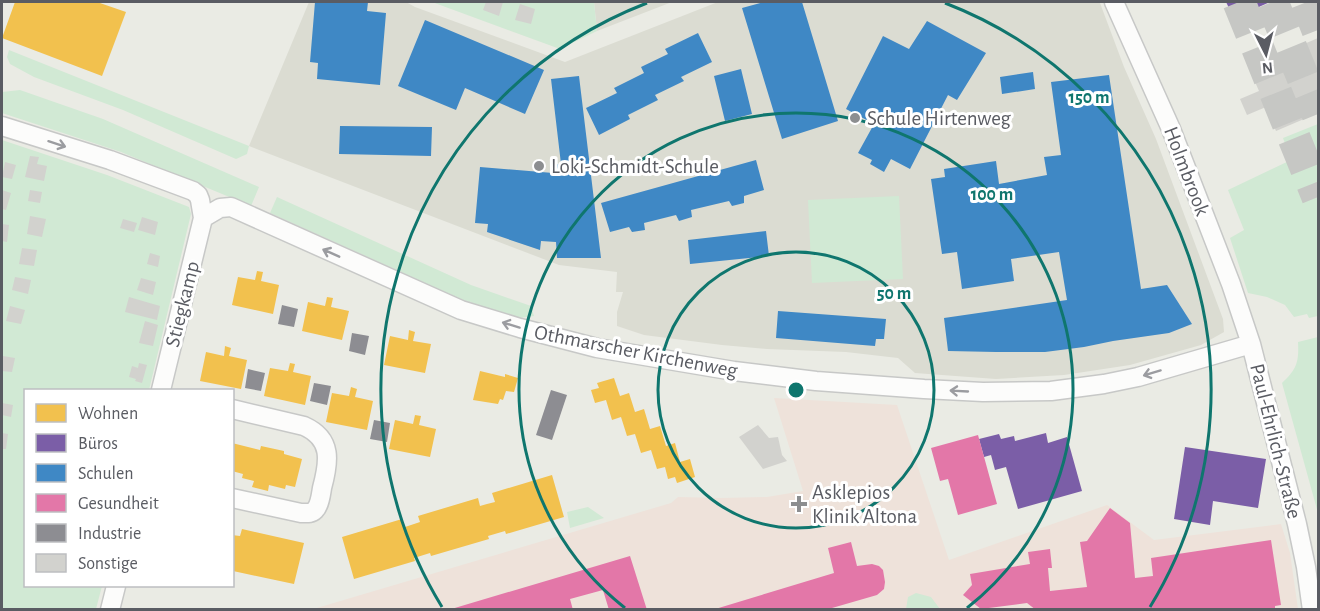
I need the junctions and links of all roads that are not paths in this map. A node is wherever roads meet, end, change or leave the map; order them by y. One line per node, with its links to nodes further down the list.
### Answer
1 (1114, 2): 4 (street, Holmbrook)
2 (2, 126): 3 (street, one-way to 3)
3 (203, 218): 4 (street, Othmarscher Kirchenweg, one-way to 3); 5 (street, Stiegkamp)
4 (1251, 344): 10 (street, Paul-Ehrlich-Straße)
5 (161, 389)
6 (234, 409): 7 (street)
7 (234, 498)
8 (116, 587): 9 (street)
9 (110, 609)
10 (1312, 609)

